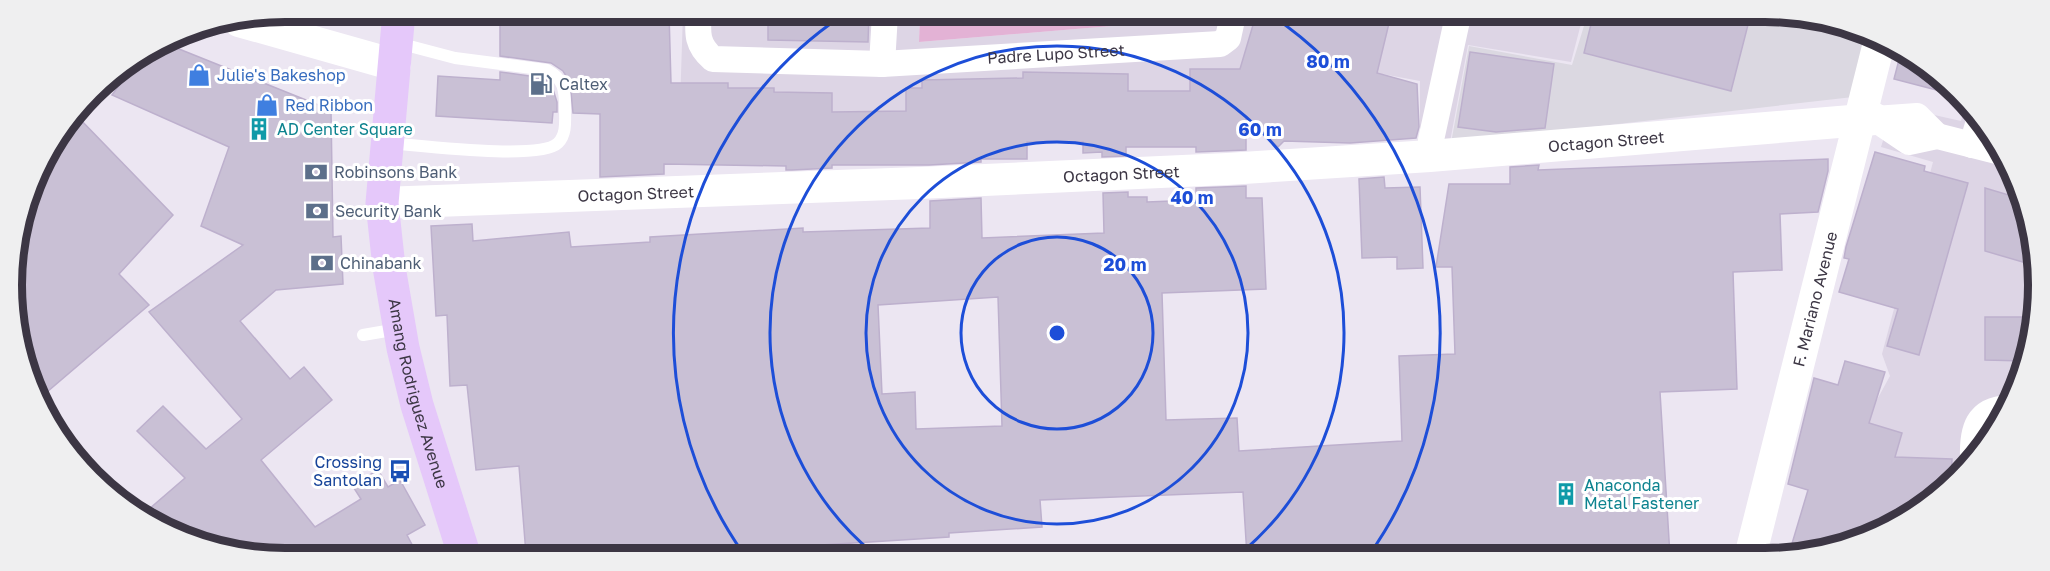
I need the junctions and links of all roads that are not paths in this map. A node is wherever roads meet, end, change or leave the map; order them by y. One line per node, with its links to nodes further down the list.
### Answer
1 (698, 22): 8 (street, Padre Lupo Street)
2 (885, 22): 8 (street)
3 (1457, 22): 14 (street)
4 (262, 24): 6 (street)
5 (1231, 27): 8 (street, Padre Lupo Street)
6 (397, 40): 11 (main road, Amang Rodriguez Avenue); 11 (lane)
7 (1878, 49): 9 (street, F. Mariano Avenue)
8 (882, 64)
9 (1866, 120): 12 (street); 14 (street, Octagon Street); 21 (street, F. Mariano Avenue)
10 (1976, 130): 12 (street)
11 (387, 143): 15 (main road, Amang Rodriguez Avenue)
12 (1972, 145): 13 (street)
13 (1989, 149)
14 (1430, 156): 15 (street, Octagon Street)
15 (382, 202): 16 (main road, Amang Rodriguez Avenue)
16 (399, 328): 17 (lane); 20 (main road, Amang Rodriguez Avenue)
17 (363, 335)
18 (1996, 410): 19 (street)
19 (1972, 447)
20 (462, 548)
21 (1752, 548)

